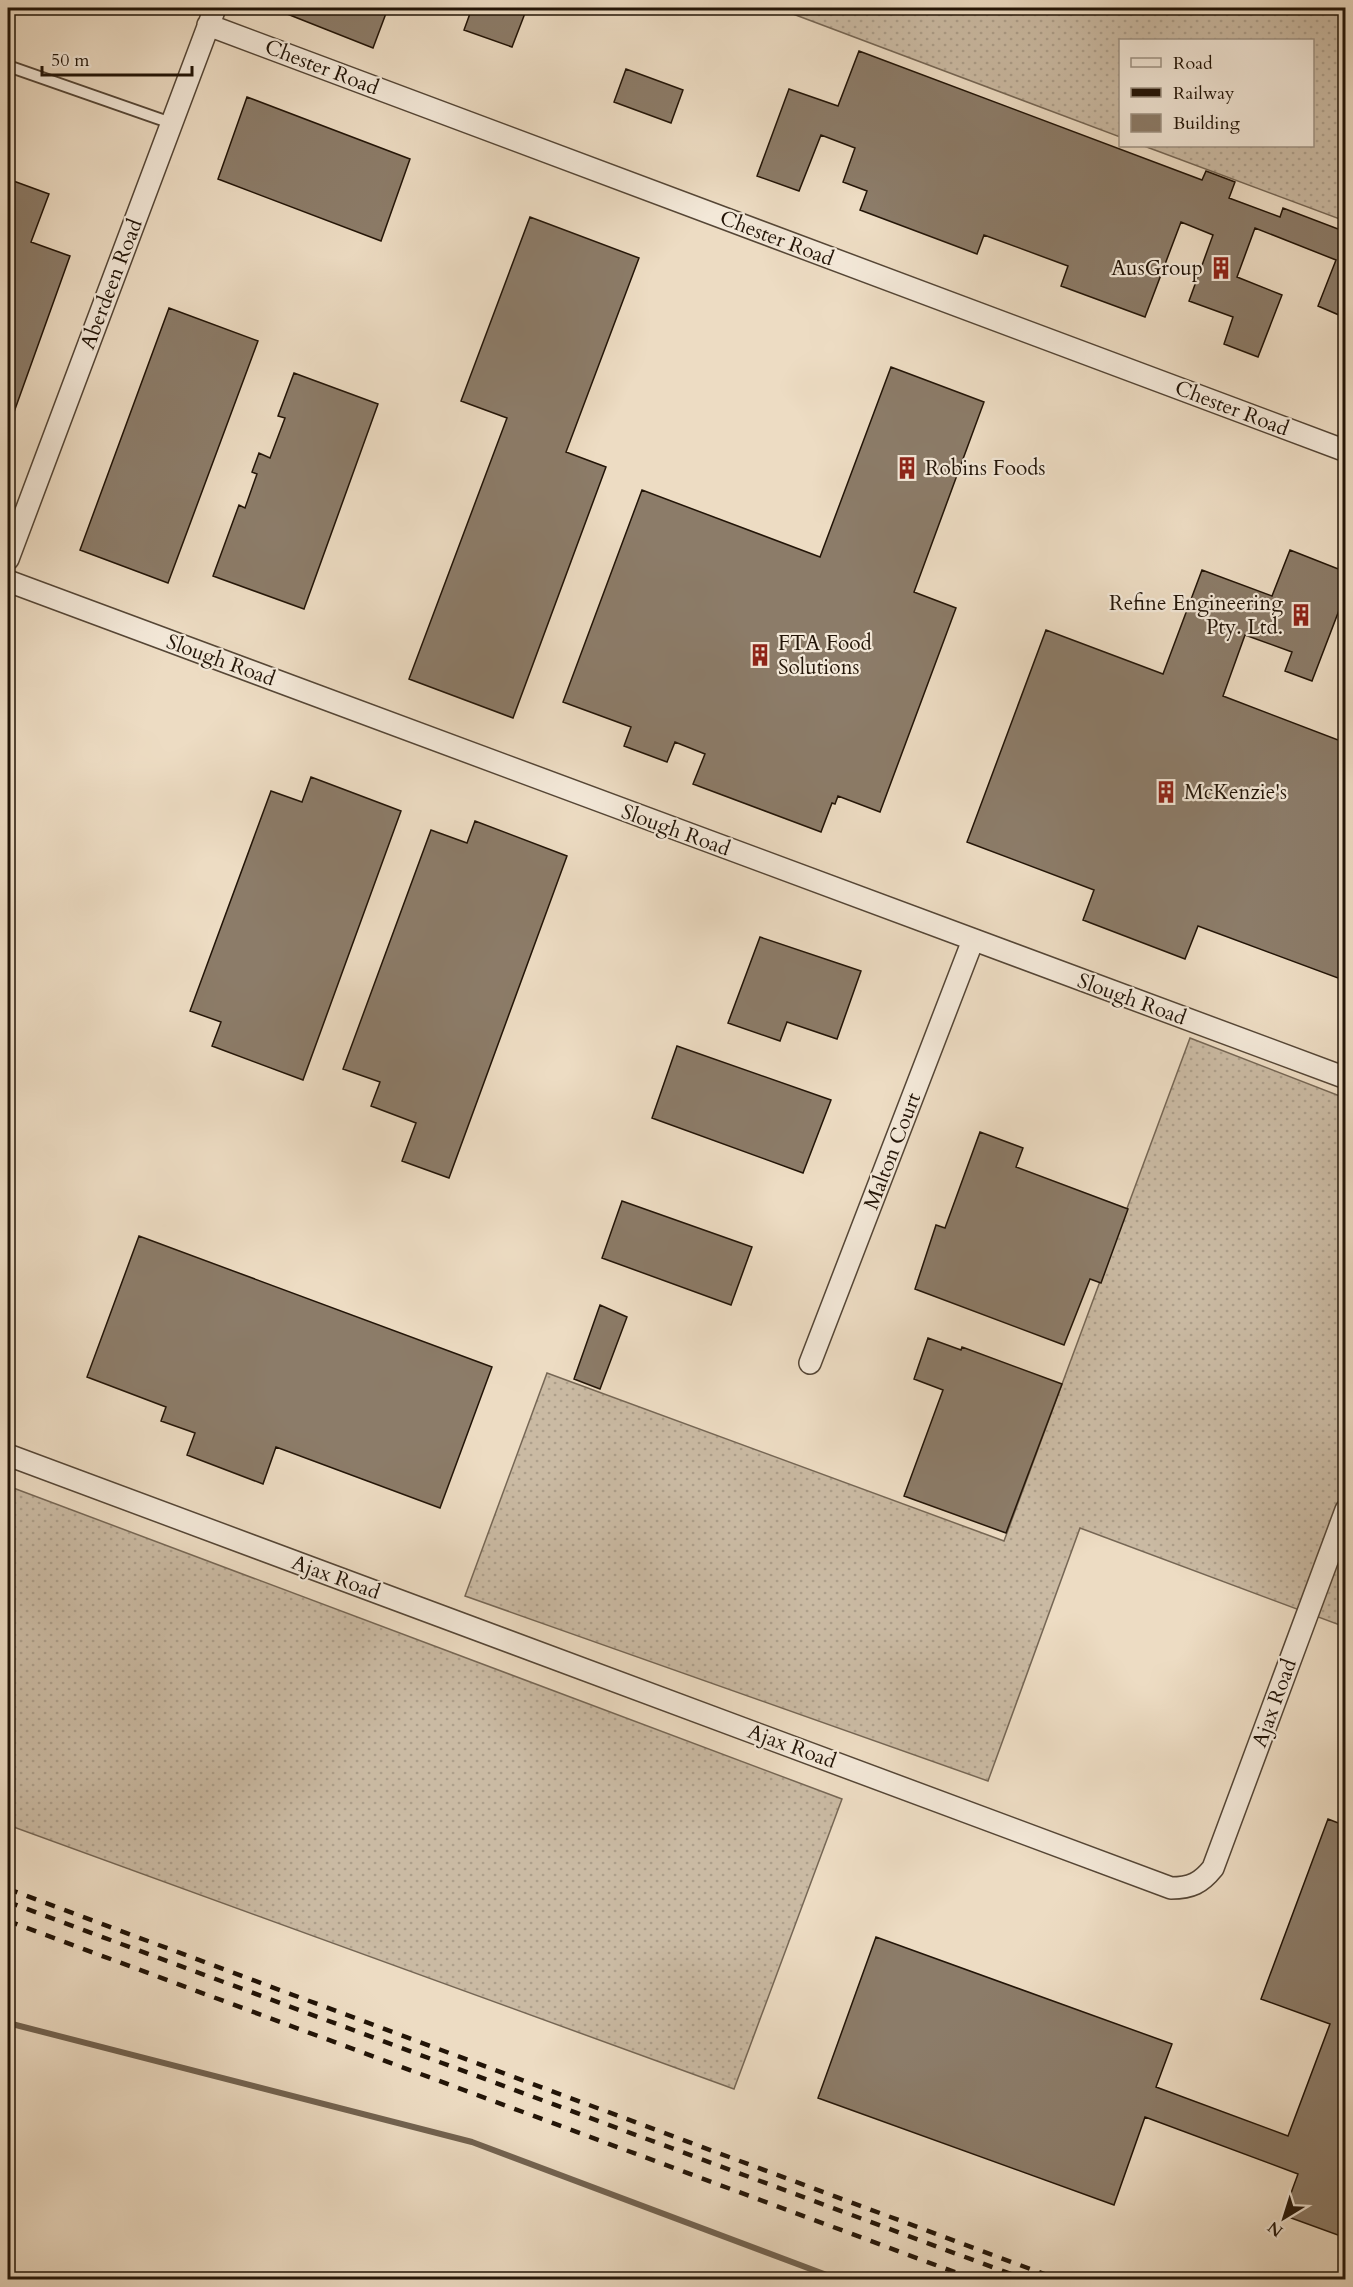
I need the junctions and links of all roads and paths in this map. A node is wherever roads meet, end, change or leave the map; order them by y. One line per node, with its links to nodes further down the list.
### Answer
1 (212, 16): 3 (street, Aberdeen Road); 4 (street, Chester Road)
2 (8, 66): 3 (lane)
3 (171, 123): 5 (street, Aberdeen Road)
4 (1346, 451)
5 (8, 560)
6 (8, 581): 7 (street, Slough Road)
7 (973, 940): 8 (street, Slough Road); 9 (street, Malton Court)
8 (1346, 1078)
9 (810, 1363)
10 (8, 1455): 11 (street, Ajax Road)
11 (1346, 1510)

